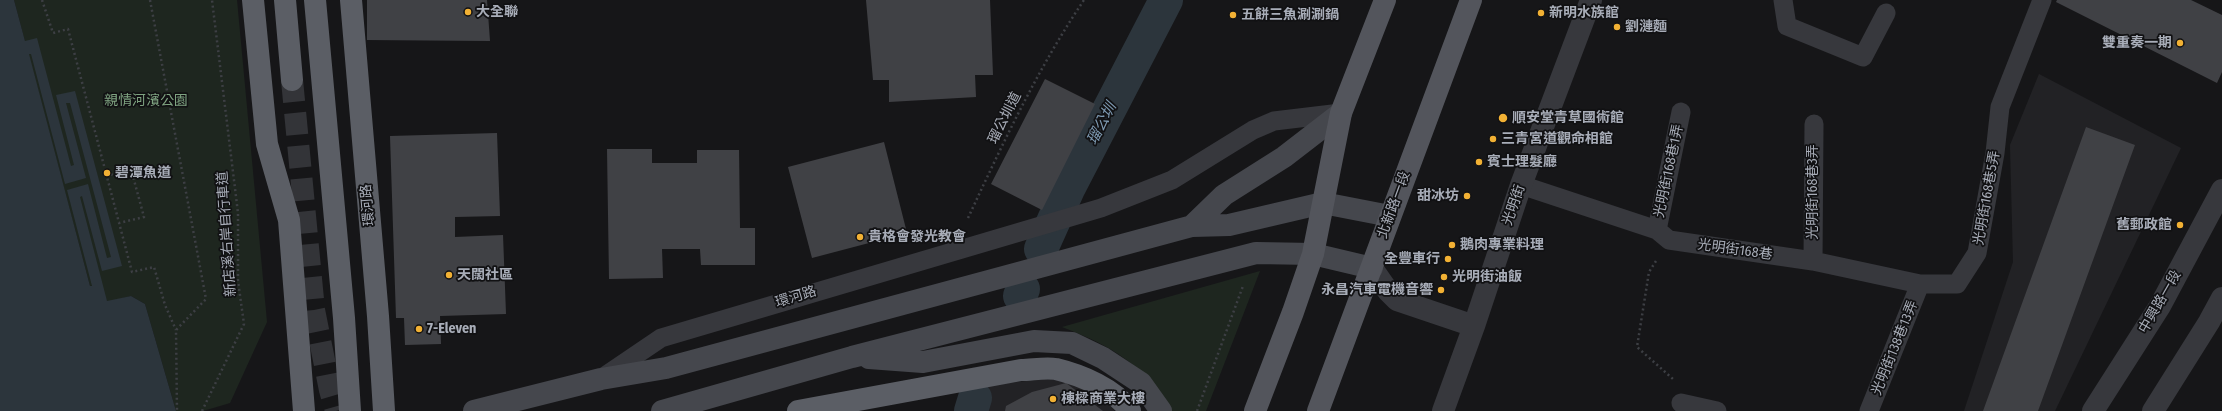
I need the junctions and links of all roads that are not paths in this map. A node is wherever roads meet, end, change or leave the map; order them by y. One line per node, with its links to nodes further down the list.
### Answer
1 (254, 0): 31 (highway)
2 (285, 0): 11 (highway)
3 (315, 0): 32 (highway)
4 (351, 0): 33 (highway, 環河路)
5 (1385, 0): 13 (main road)
6 (1472, 0): 18 (main road, 北新路一段)
7 (1591, 0): 15 (street, 光明街)
8 (1783, 0): 10 (lane)
9 (2042, 0): 25 (lane, 光明街168巷5弄)
10 (1886, 13)
11 (292, 80)
12 (1681, 112): 20 (lane, 光明街168巷1弄)
13 (1341, 113): 17 (main road); 19 (main road); 29 (lane, 環河路)
14 (1814, 124): 22 (lane, 光明街168巷3弄)
15 (1521, 185): 20 (lane, 光明街168巷); 27 (street, 光明街)
16 (2222, 190): 44 (street, 中興路一段)
17 (1324, 203): 18 (main road); 19 (main road); 21 (main road)
18 (1390, 216): 23 (main road, 北新路一段)
19 (1192, 226): 29 (main road)
20 (1663, 235): 22 (lane, 光明街168巷)
21 (1313, 254): 23 (main road); 28 (main road); 39 (main road)
22 (1813, 261): 24 (lane, 光明街168巷)
23 (1372, 268): 27 (street); 40 (main road, 北新路一段)
24 (1920, 284): 25 (lane, 光明街168巷); 43 (lane, 光明街138巷13弄)
25 (1957, 284)
26 (2222, 298): 45 (street)
27 (1474, 326): 41 (street, 光明街)
28 (852, 356): 35 (main road); 38 (main road)
29 (601, 379): 34 (main road)
30 (1681, 403): 42 (lane)
31 (304, 411)
32 (350, 411)
33 (384, 411)
34 (474, 411)
35 (662, 411)
36 (798, 411): 37 (highway)
37 (1130, 411)
38 (1161, 411)
39 (1255, 411)
40 (1318, 411)
41 (1443, 411)
42 (1717, 411)
43 (1869, 411)
44 (2093, 411)
45 (2153, 411)

